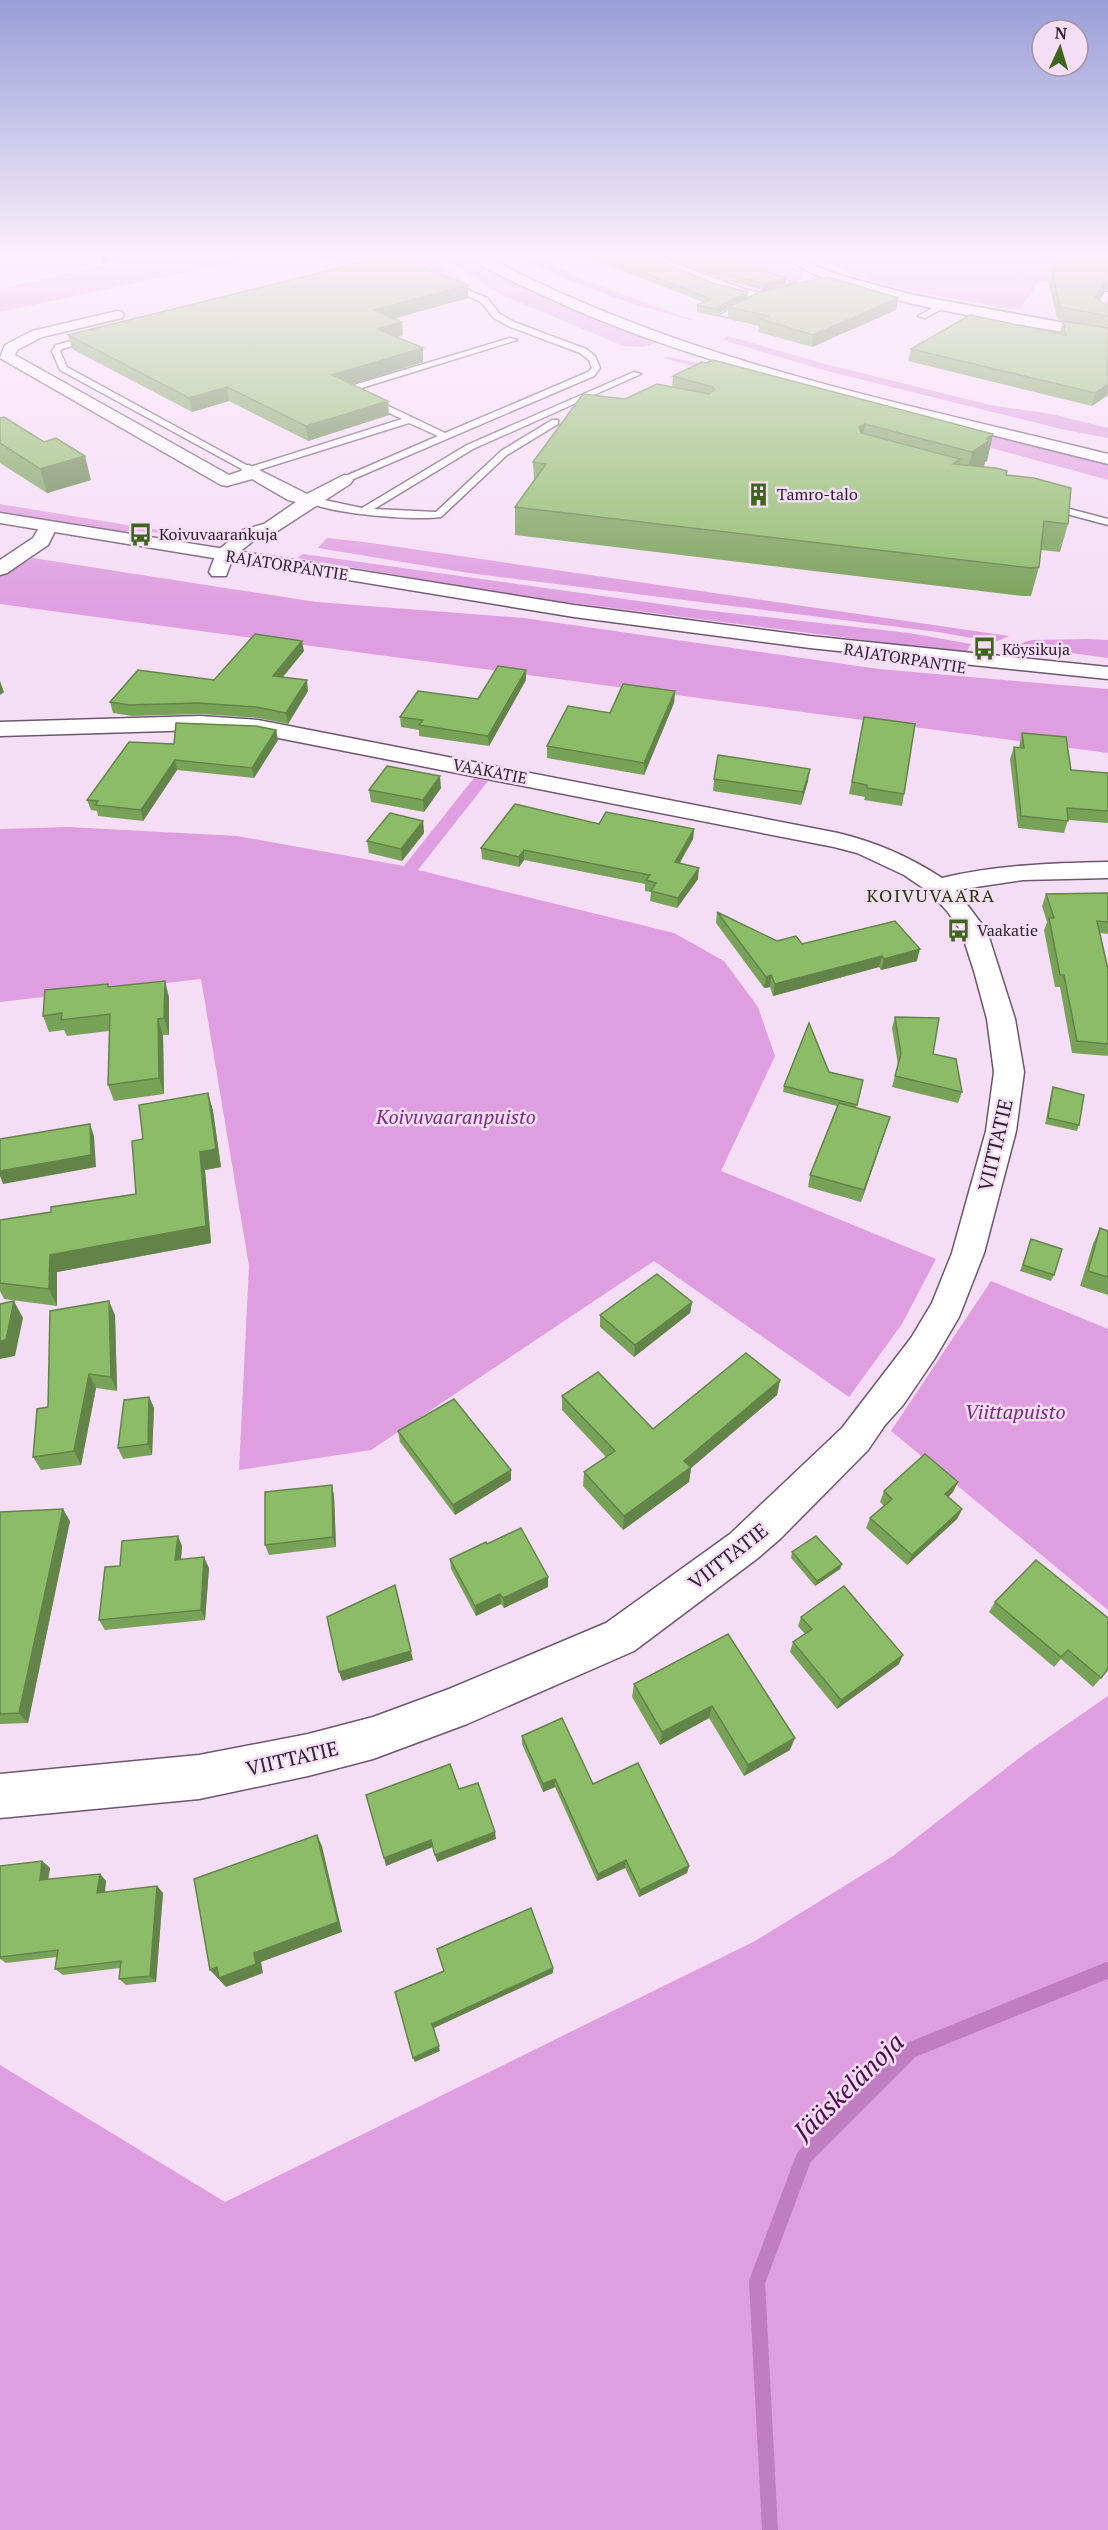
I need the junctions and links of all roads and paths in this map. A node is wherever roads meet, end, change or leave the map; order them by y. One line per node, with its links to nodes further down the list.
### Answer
1 (37, 374): 15 (street)
2 (74, 374): 15 (lane)
3 (400, 374): 10 (lane)
4 (591, 374): 12 (lane)
5 (637, 374): 8 (lane)
6 (779, 374): 14 (street)
7 (823, 374): 13 (street)
8 (584, 397): 9 (lane); 18 (lane)
9 (608, 399)
10 (408, 420): 12 (lane); 15 (lane)
11 (555, 422): 21 (lane)
12 (444, 436): 16 (lane)
13 (1108, 445)
14 (1108, 459)
15 (251, 472): 17 (street)
16 (344, 480): 17 (street)
17 (310, 500): 18 (lane); 20 (lane); 24 (street)
18 (374, 504): 20 (lane); 21 (lane)
19 (1042, 504): 23 (lane)
20 (362, 512): 21 (lane)
21 (409, 513)
22 (0, 518): 26 (street, RAJATORPANTIE)
23 (1108, 522)
24 (270, 528): 29 (street); 30 (street)
25 (0, 533): 27 (street)
26 (45, 534): 27 (street); 30 (street, RAJATORPANTIE); 31 (street)
27 (21, 537): 28 (street)
28 (0, 552)
29 (248, 559): 30 (street, RAJATORPANTIE); 32 (street, RAJATORPANTIE)
30 (221, 563): 32 (street, RAJATORPANTIE)
31 (0, 569)
32 (574, 611): 33 (street, RAJATORPANTIE)
33 (810, 642): 34 (street, RAJATORPANTIE); 35 (street, RAJATORPANTIE)
34 (1108, 673)
35 (1108, 685)
36 (0, 729): 38 (street, VAAKATIE)
37 (1108, 870): 38 (street)
38 (938, 887): 39 (street, VIITTATIE)
39 (0, 1796)

